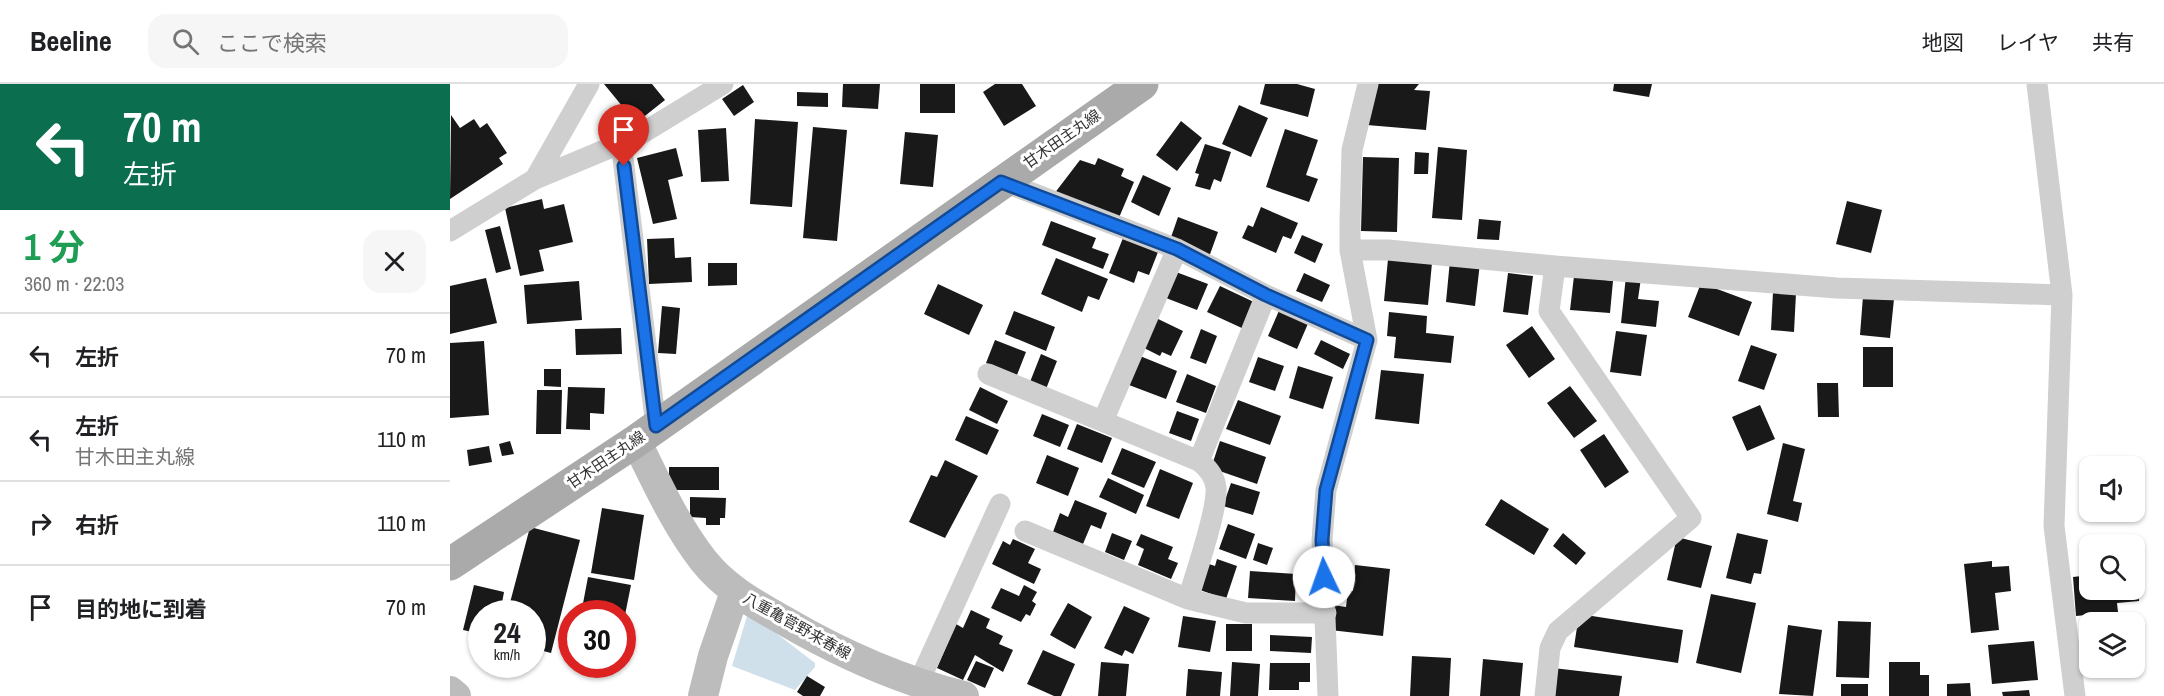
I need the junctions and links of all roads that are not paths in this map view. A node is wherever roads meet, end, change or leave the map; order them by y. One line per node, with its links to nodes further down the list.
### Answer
1 (589, 84): 7 (street)
2 (723, 84): 6 (street)
3 (1142, 84): 8 (main road, 甘木田主丸線)
4 (1368, 84): 11 (street)
5 (2037, 84): 14 (street)
6 (621, 142): 7 (street); 18 (street)
7 (535, 179): 9 (street)
8 (1001, 182): 10 (street); 18 (main road, 甘木田主丸線)
9 (450, 231)
10 (1177, 249): 13 (street); 17 (street)
11 (1350, 250): 12 (street); 15 (street)
12 (1556, 266): 14 (street); 32 (street)
13 (1266, 295): 15 (street); 19 (street)
14 (2062, 295): 33 (street)
15 (1367, 340): 25 (street)
16 (988, 374): 17 (street)
17 (1103, 421): 19 (street)
18 (646, 433): 22 (main road, 甘木田主丸線); 23 (main road, 八重亀菅野来春線)
19 (1199, 461): 24 (street)
20 (1000, 504): 26 (street)
21 (1025, 531): 24 (street)
22 (450, 564)
23 (735, 592): 26 (main road, 八重亀菅野来春線); 29 (main road)
24 (1188, 599): 25 (street)
25 (1326, 614): 31 (street)
26 (918, 684): 30 (main road, 八重亀菅野来春線)
27 (450, 691): 28 (main road)
28 (456, 696)
29 (703, 696)
30 (964, 696)
31 (1329, 696)
32 (1545, 696)
33 (2075, 696)

